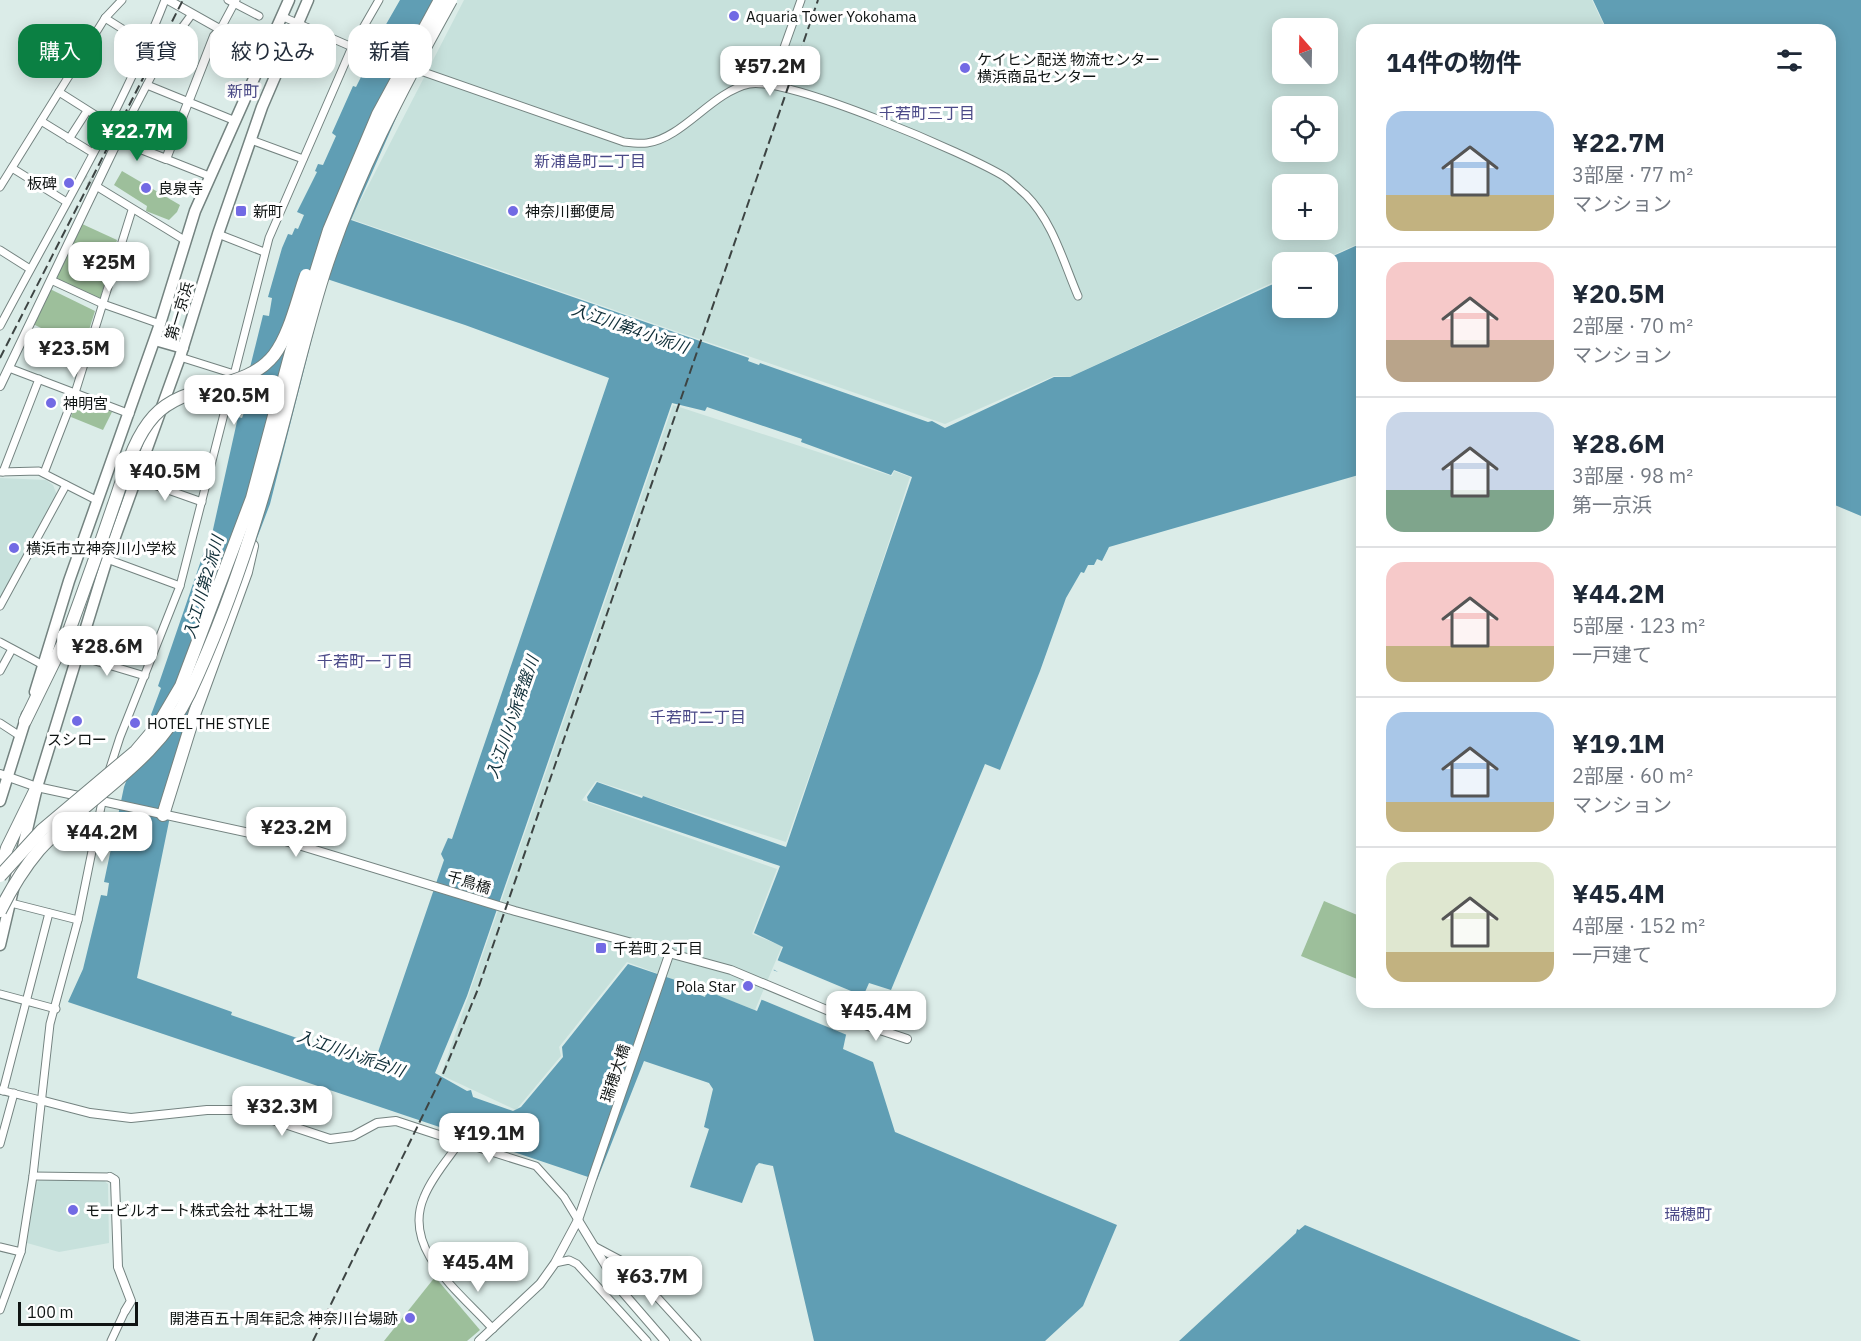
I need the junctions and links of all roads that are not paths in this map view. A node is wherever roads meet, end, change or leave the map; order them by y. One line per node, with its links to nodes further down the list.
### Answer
1 (122, 0): 13 (street)
2 (167, 0): 10 (street); 15 (street)
3 (289, 0): 12 (highway, 第一京浜)
4 (308, 0): 19 (highway, 第一京浜)
5 (380, 0): 20 (street)
6 (440, 0): 32 (highway, bridge)
7 (451, 0): 71 (highway, bridge)
8 (801, 0): 27 (street)
9 (233, 1): 11 (street); 17 (street)
10 (192, 14): 16 (street); 28 (street)
11 (259, 16)
12 (282, 16): 18 (highway, 第一京浜); 19 (street)
13 (105, 18): 14 (street); 29 (street)
14 (115, 24)
15 (157, 24)
16 (210, 24)
17 (223, 24)
18 (278, 24)
19 (297, 24)
20 (365, 24)
21 (210, 46): 30 (street)
22 (348, 55): 41 (street)
23 (432, 75): 27 (street, bridge)
24 (131, 78): 35 (street)
25 (253, 78): 33 (highway, 第一京浜)
26 (274, 78): 37 (highway, 第一京浜)
27 (771, 84): 54 (street)
28 (147, 85): 30 (street); 38 (street)
29 (59, 92): 31 (street); 34 (street)
30 (188, 102): 33 (street); 40 (street)
31 (87, 111): 35 (street); 36 (street)
32 (378, 114): 82 (highway, bridge); 90 (highway, bridge)
33 (233, 120): 43 (highway, 第一京浜)
34 (41, 121): 36 (street); 42 (street)
35 (108, 123): 39 (street)
36 (69, 139): 39 (street)
37 (251, 140): 41 (street); 48 (highway, 第一京浜)
38 (118, 141): 40 (street); 44 (street)
39 (93, 153): 46 (street)
40 (166, 159): 43 (street)
41 (303, 159): 51 (street)
42 (12, 168): 45 (street); 46 (street)
43 (209, 176): 49 (highway, 第一京浜)
44 (96, 186): 47 (street); 53 (street)
45 (0, 187)
46 (65, 201): 52 (street)
47 (132, 210): 49 (street); 55 (street)
48 (218, 234): 51 (street); 59 (highway, 第一京浜)
49 (186, 241): 56 (highway, 第一京浜)
50 (0, 250): 52 (street)
51 (264, 252): 61 (street)
52 (30, 268): 57 (street)
53 (51, 280): 55 (street); 60 (street)
54 (1078, 296)
55 (103, 304): 56 (street); 64 (street)
56 (160, 324): 58 (highway, 第一京浜)
57 (0, 326)
58 (155, 340): 59 (highway); 65 (highway, 第一京浜)
59 (182, 353): 61 (street); 68 (highway, 第一京浜)
60 (9, 368): 62 (street); 63 (street)
61 (234, 374): 72 (street)
62 (39, 379): 64 (street); 66 (street)
63 (0, 386)
64 (75, 393): 65 (street); 67 (street)
65 (130, 414): 70 (highway, 第一京浜)
66 (2, 472): 67 (street)
67 (44, 473): 69 (street)
68 (137, 479): 72 (street); 73 (highway, 第一京浜)
69 (66, 485): 70 (street); 75 (street)
70 (98, 501): 79 (highway, 第一京浜)
71 (262, 501): 89 (highway, bridge); 92 (highway, bridge)
72 (202, 502): 74 (street)
73 (107, 559): 74 (street); 78 (highway, 第一京浜)
74 (180, 586): 81 (street)
75 (0, 606)
76 (0, 642): 77 (street)
77 (12, 649): 79 (street); 80 (street)
78 (75, 656): 81 (street); 86 (highway, 第一京浜)
79 (43, 665): 82 (highway, 第一京浜)
80 (0, 671)
81 (145, 676): 88 (street)
82 (25, 721): 84 (highway, 第一京浜)
83 (0, 723): 84 (street)
84 (20, 736): 85 (highway, 第一京浜)
85 (4, 775): 86 (street, 千鳥橋); 87 (highway, 第一京浜)
86 (37, 787): 88 (street, 千鳥橋); 90 (highway); 91 (highway, 第一京浜)
87 (0, 801)
88 (102, 801): 89 (street, 千鳥橋); 94 (street)
89 (163, 815): 96 (street, 千鳥橋)
90 (0, 874)
91 (11, 903): 93 (street); 95 (highway, 第一京浜)
92 (0, 911)
93 (49, 913): 94 (street); 98 (street)
94 (78, 920): 99 (street)
95 (0, 945)
96 (670, 952): 100 (street, 千鳥橋); 108 (street, 瑞穂大橋)
97 (0, 994): 98 (street)
98 (25, 1000): 99 (street); 101 (street)
99 (56, 1009): 103 (street)
100 (907, 1039)
101 (2, 1090): 102 (street)
102 (14, 1093): 103 (street); 105 (street)
103 (40, 1100): 104 (street); 106 (street)
104 (460, 1142): 108 (street); 115 (street)
105 (0, 1144)
106 (33, 1176): 107 (street); 111 (street)
107 (110, 1177): 114 (street)
108 (579, 1220): 109 (street); 112 (street)
109 (591, 1245): 119 (street); 120 (street)
110 (0, 1247): 111 (street)
111 (21, 1252): 113 (street)
112 (555, 1263): 115 (street); 118 (street)
113 (0, 1310)
114 (125, 1311): 116 (street)
115 (493, 1329): 117 (street)
116 (111, 1341)
117 (479, 1341)
118 (646, 1341)
119 (665, 1341)
120 (697, 1341)

